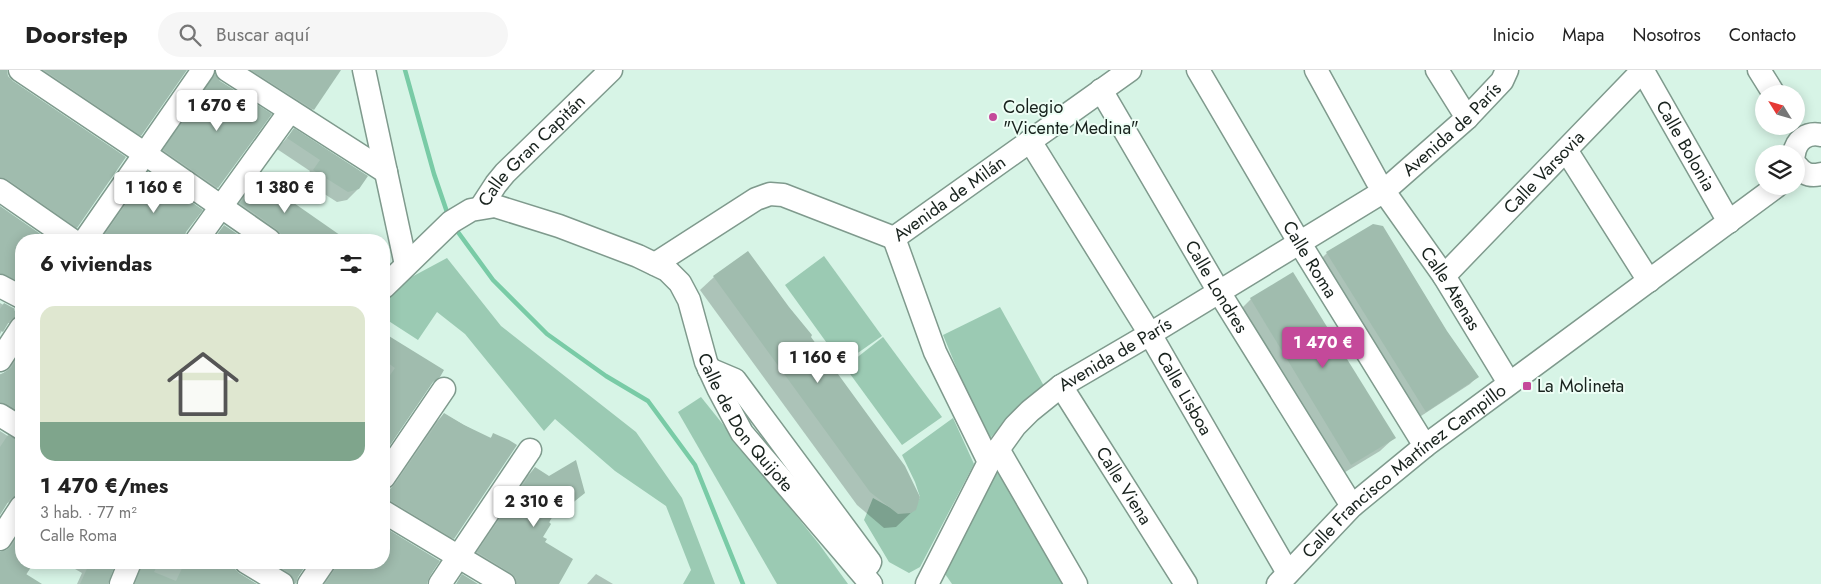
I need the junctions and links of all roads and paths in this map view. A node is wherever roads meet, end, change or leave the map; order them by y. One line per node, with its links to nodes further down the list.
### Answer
1 (20, 70): 19 (street)
2 (203, 70): 19 (street)
3 (227, 70): 15 (street)
4 (364, 70): 20 (street)
5 (611, 70): 25 (street, Calle Gran Capitán)
6 (1130, 70): 14 (street, Avenida de Milán)
7 (1198, 70): 32 (street, Calle Roma)
8 (1316, 70): 22 (street, Calle Atenas)
9 (1437, 70): 16 (street)
10 (1507, 70): 16 (street, Avenida de París)
11 (1643, 70): 18 (street, Calle Varsovia); 26 (street, Calle Bolonia)
12 (1758, 70): 13 (street)
13 (1768, 85)
14 (1101, 90): 17 (street, Avenida de Milán); 39 (street, Calle Londres)
15 (290, 111): 20 (street); 24 (street)
16 (1468, 118): 22 (street, Avenida de París)
17 (1030, 141): 31 (street, Avenida de Milán); 41 (street, Calle Lisboa)
18 (1566, 150): 35 (street, Calle Varsovia); 37 (street)
19 (145, 154): 24 (street); 28 (street)
20 (386, 172): 34 (street)
21 (0, 190): 27 (street)
22 (1383, 190): 32 (street, Avenida de París); 35 (street, Calle Atenas)
23 (1765, 195): 26 (street, Calle Francisco Martínez Campillo)
24 (221, 206): 29 (street); 30 (street)
25 (481, 207): 33 (street, Calle de Don Quijote); 34 (street, Calle Gran Capitán)
26 (1729, 222): 37 (street, Calle Francisco Martínez Campillo)
27 (63, 234)
28 (89, 234)
29 (201, 234)
30 (261, 234)
31 (894, 238): 33 (street); 51 (street, Avenida de Milán)
32 (1300, 242): 39 (street, Avenida de París); 49 (street, Calle Roma)
33 (646, 260): 62 (street, Calle de Don Quijote)
34 (406, 266): 36 (street, Calle Gran Capitán)
35 (1444, 276): 44 (street, Calle Atenas)
36 (390, 281)
37 (1649, 281): 44 (street, Calle Francisco Martínez Campillo)
38 (0, 286): 40 (street)
39 (1219, 292): 41 (street, Avenida de París); 53 (street, Calle Londres)
40 (15, 294)
41 (1150, 334): 45 (street, Avenida de París); 61 (street, Calle Lisboa)
42 (15, 337): 43 (street)
43 (0, 360)
44 (1509, 383): 49 (street, Calle Francisco Martínez Campillo)
45 (1061, 386): 51 (street, Avenida de París); 70 (street, Calle Viena)
46 (444, 389): 52 (street)
47 (0, 415): 48 (street)
48 (15, 424)
49 (1425, 446): 53 (street, Calle Francisco Martínez Campillo)
50 (530, 450): 57 (street)
51 (993, 456): 68 (street, Avenida de París); 69 (street, Avenida de Milán)
52 (390, 468)
53 (1352, 506): 61 (street, Calle Francisco Martínez Campillo)
54 (15, 516): 56 (street)
55 (390, 516): 57 (street)
56 (0, 539)
57 (458, 557): 66 (street); 67 (street)
58 (127, 569): 63 (street)
59 (257, 569): 64 (street)
60 (319, 569): 65 (street)
61 (1283, 579)
62 (868, 580)
63 (121, 584)
64 (282, 584)
65 (309, 584)
66 (440, 584)
67 (504, 584)
68 (927, 584)
69 (1076, 584)
70 (1186, 584)

